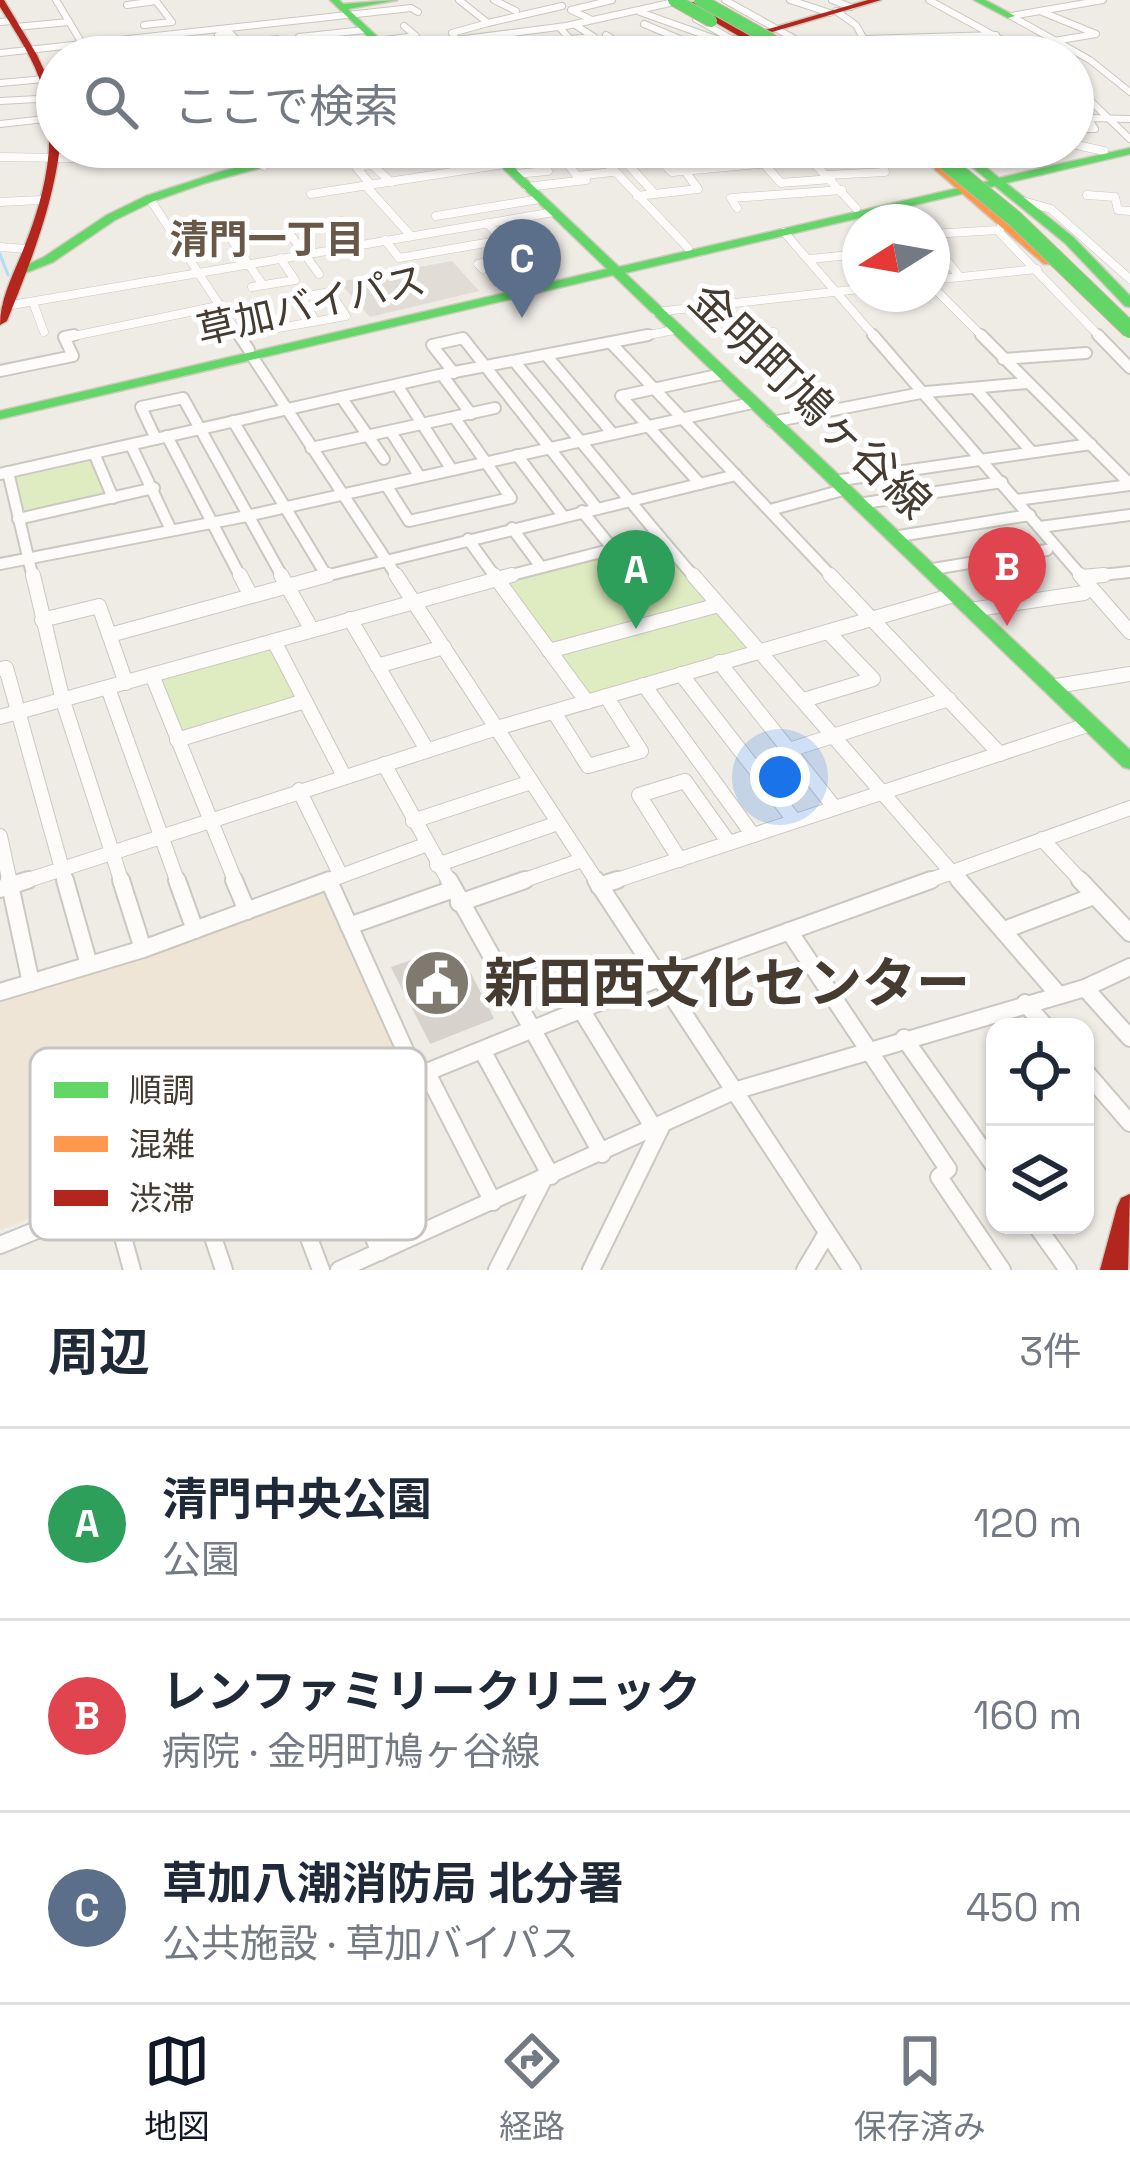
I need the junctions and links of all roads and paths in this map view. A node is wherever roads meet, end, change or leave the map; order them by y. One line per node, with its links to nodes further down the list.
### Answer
1 (56, 0): 29 (street)
2 (166, 0): 14 (street)
3 (461, 0): 25 (street); 30 (street)
4 (494, 0): 26 (street)
5 (530, 0): 19 (street)
6 (612, 0): 28 (street)
7 (706, 0): 58 (main road, bridge); 60 (main road, bridge)
8 (724, 0): 59 (street)
9 (790, 0): 20 (street)
10 (877, 0): 20 (main road)
11 (929, 0): 34 (street)
12 (978, 0): 34 (main road)
13 (1103, 0): 22 (street)
14 (156, 1): 16 (street); 35 (street)
15 (676, 1): 21 (street); 57 (main road, bridge)
16 (125, 2): 35 (street)
17 (391, 4): 23 (street); 40 (main road)
18 (562, 6): 19 (street)
19 (551, 8): 24 (street); 32 (street)
20 (838, 8): 61 (main road); 62 (street)
21 (637, 11): 28 (street); 56 (street)
22 (1040, 11): 34 (street); 66 (street)
23 (418, 12)
24 (530, 13): 26 (street); 37 (street)
25 (482, 14)
26 (515, 14): 30 (street); 38 (street)
27 (7, 17): 29 (street); 68 (main road)
28 (593, 20): 32 (street)
29 (69, 22): 42 (street)
30 (488, 23): 48 (street)
31 (273, 24): 40 (street); 44 (street); 45 (street)
32 (578, 24): 37 (street); 53 (street)
33 (644, 24): 55 (street)
34 (1004, 25): 63 (street); 64 (street); 65 (street)
35 (144, 26): 43 (street)
36 (404, 26): 40 (street)
37 (558, 27): 38 (street); 52 (street)
38 (538, 30): 39 (street); 51 (street)
39 (523, 32): 49 (street); 50 (street)
40 (365, 33): 46 (street); 47 (street)
41 (606, 34): 54 (street)
42 (77, 36)
43 (145, 36)
44 (200, 36)
45 (276, 36)
46 (316, 36)
47 (400, 36)
48 (454, 36)
49 (494, 36)
50 (524, 36)
51 (542, 36)
52 (567, 36)
53 (593, 36)
54 (609, 36)
55 (702, 36)
56 (718, 36)
57 (734, 36)
58 (741, 36)
59 (745, 36)
60 (769, 36)
61 (774, 36)
62 (861, 36)
63 (894, 36)
64 (1014, 36)
65 (1038, 36)
66 (1084, 36)
67 (36, 49): 68 (street)
68 (28, 50): 69 (street); 71 (main road)
69 (0, 53)
70 (1094, 63): 74 (street)
71 (36, 64)
72 (0, 82): 73 (street)
73 (36, 86)
74 (1130, 92)
75 (36, 94): 78 (street)
76 (36, 98): 84 (street)
77 (0, 100): 78 (street)
78 (20, 100): 80 (street)
79 (1094, 104): 82 (street)
80 (0, 112)
81 (1094, 118): 82 (street)
82 (1113, 118): 83 (street); 85 (street)
83 (1130, 119)
84 (0, 124)
85 (1124, 146): 86 (main road, 草加バイパス)
86 (1094, 154)
87 (0, 157): 88 (street)
88 (36, 157)
89 (48, 168): 120 (main road)
90 (257, 168): 119 (main road)
91 (357, 168): 113 (street)
92 (375, 168): 112 (street)
93 (571, 168): 107 (street)
94 (609, 168): 107 (street)
95 (631, 168): 116 (street)
96 (668, 168): 106 (street)
97 (719, 168): 106 (street)
98 (768, 168): 109 (street)
99 (820, 168): 109 (street)
100 (884, 168): 109 (street)
101 (952, 168): 114 (main road)
102 (960, 168): 173 (main road, bridge)
103 (964, 168): 168 (main road, bridge)
104 (975, 168): 110 (main road)
105 (1039, 168): 110 (main road, 草加バイパス)
106 (685, 171): 116 (street)
107 (612, 172): 117 (street)
108 (516, 175): 111 (street); 112 (street); 129 (street); 132 (street); 156 (main road, 金明町鳩ヶ谷線)
109 (829, 177): 122 (street)
110 (997, 179): 114 (main road, 草加バイパス); 130 (main road)
111 (593, 180)
112 (391, 182): 113 (street)
113 (369, 185): 115 (street); 138 (street)
114 (963, 187): 123 (main road, 草加バイパス); 130 (main road)
115 (311, 194)
116 (655, 194): 117 (street)
117 (637, 196): 144 (street)
118 (1087, 196): 126 (street)
119 (150, 199): 139 (street); 164 (main road)
120 (41, 200): 121 (street); 164 (main road)
121 (0, 202)
122 (854, 204)
123 (883, 204)
124 (737, 208): 125 (street)
125 (842, 208)
126 (1130, 211)
127 (842, 213): 144 (main road, 草加バイパス)
128 (842, 214): 134 (main road, 草加バイパス)
129 (436, 216)
130 (1012, 216): 136 (street); 152 (street); 157 (street); 168 (main road)
131 (341, 221): 142 (street)
132 (487, 223): 133 (street); 141 (street)
133 (463, 227): 135 (street); 141 (street)
134 (784, 232): 151 (street); 156 (main road, 草加バイパス)
135 (424, 233): 138 (street); 145 (street)
136 (950, 233)
137 (290, 234): 146 (street)
138 (411, 236): 140 (street)
139 (177, 237): 154 (street); 158 (street)
140 (385, 240): 142 (street); 145 (street)
141 (486, 243): 145 (street); 150 (street)
142 (358, 244): 146 (street)
143 (0, 248): 164 (street)
144 (688, 248): 156 (main road, 草加バイパス)
145 (440, 251)
146 (307, 254): 149 (street); 159 (street)
147 (842, 256): 151 (street)
148 (1130, 257): 152 (street)
149 (280, 258): 154 (street); 154 (street)
150 (506, 258): 155 (street); 163 (street)
151 (810, 259): 165 (street)
152 (1109, 260): 162 (street)
153 (950, 263): 160 (street)
154 (249, 264): 158 (street)
155 (483, 269)
156 (611, 269): 163 (main road, 草加バイパス); 170 (main road, 金明町鳩ヶ谷線); 176 (main road, 草加バイパス)
157 (1037, 269): 160 (street); 182 (street)
158 (200, 272): 164 (street); 167 (street)
159 (320, 274)
160 (960, 277): 161 (street)
161 (950, 279)
162 (1130, 279)
163 (539, 282): 176 (main road, 草加バイパス)
164 (14, 290): 171 (street)
165 (841, 291): 170 (street); 190 (street)
166 (950, 302): 179 (street)
167 (223, 305): 176 (street); 183 (street)
168 (1124, 309): 173 (main road)
169 (316, 321): 169 (street); 176 (street)
170 (665, 321): 175 (street); 184 (main road, 金明町鳩ヶ谷線)
171 (44, 332)
172 (774, 332): 174 (street)
173 (1130, 334)
174 (747, 336)
175 (611, 343): 178 (street); 189 (street)
176 (247, 347): 194 (street); 195 (main road, 草加バイパス)
177 (1086, 353): 179 (street)
178 (545, 355): 180 (street); 205 (street)
179 (1003, 359): 186 (street)
180 (514, 361): 181 (street); 208 (street)
181 (486, 367): 185 (street); 185 (street); 212 (street)
182 (1130, 368)
183 (0, 371)
184 (722, 374): 189 (street); 192 (main road, 金明町鳩ヶ谷線)
185 (448, 375): 187 (street); 196 (street)
186 (1027, 383): 188 (street); 209 (street)
187 (397, 385): 191 (street); 201 (street)
188 (974, 388): 190 (street); 213 (street)
189 (655, 389): 198 (street); 202 (street)
190 (926, 392): 200 (street); 216 (street)
191 (341, 397): 194 (street); 206 (street)
192 (752, 403): 198 (street); 200 (main road, 金明町鳩ヶ谷線)
193 (495, 408): 196 (street)
194 (286, 409): 199 (street); 211 (street)
195 (0, 411)
196 (471, 414): 197 (street)
197 (454, 417): 201 (street); 218 (street)
198 (683, 418): 202 (street); 221 (street)
199 (232, 422): 203 (street); 234 (street)
200 (772, 422): 228 (main road, 金明町鳩ヶ谷線)
201 (423, 424): 204 (street); 219 (street)
202 (648, 426): 205 (street); 224 (street)
203 (201, 429): 207 (street); 207 (street); 240 (street)
204 (391, 432): 206 (street); 222 (street)
205 (613, 434): 208 (street)
206 (370, 436): 211 (street); 217 (street)
207 (161, 438): 210 (street); 242 (street)
208 (581, 441): 212 (street); 231 (street)
209 (1091, 444): 213 (street); 225 (street)
210 (130, 445): 214 (street); 227 (street)
211 (311, 448): 229 (street)
212 (550, 448): 215 (street); 233 (street)
213 (1030, 451): 216 (street)
214 (94, 453): 220 (street); 230 (street)
215 (518, 455): 218 (street); 237 (street)
216 (980, 457): 223 (street); 228 (street)
217 (384, 459)
218 (485, 463): 219 (street); 226 (street)
219 (452, 470): 222 (street)
220 (4, 473): 241 (street)
221 (736, 475): 224 (street); 235 (street)
222 (419, 477): 226 (street)
223 (1002, 482): 228 (street); 232 (street)
224 (700, 484): 231 (street)
225 (1130, 484): 232 (street)
226 (386, 485): 229 (street)
227 (154, 488): 230 (street); 245 (street)
228 (845, 492): 235 (street); 247 (main road, 金明町鳩ヶ谷線)
229 (342, 496): 234 (street); 251 (street)
230 (112, 498): 241 (street)
231 (629, 500): 233 (street); 246 (street)
232 (1016, 500): 238 (street)
233 (596, 507): 236 (street)
234 (284, 508): 240 (street); 257 (street)
235 (770, 510): 268 (street)
236 (582, 511): 237 (street); 249 (street)
237 (563, 515): 244 (street)
238 (1030, 515): 243 (street); 247 (street)
239 (1130, 515): 243 (street)
240 (247, 516): 242 (street); 260 (street)
241 (18, 520): 252 (street)
242 (211, 523): 245 (street); 262 (street)
243 (1040, 527): 258 (street)
244 (512, 528): 248 (street); 254 (street)
245 (171, 530): 252 (street)
246 (660, 537): 249 (street); 265 (street)
247 (893, 537): 255 (main road, 金明町鳩ヶ谷線)
248 (468, 538): 251 (street); 259 (street)
249 (613, 549): 254 (street)
250 (1048, 550): 255 (street)
251 (385, 559): 257 (street); 263 (street)
252 (26, 560): 253 (street); 267 (street)
253 (0, 563)
254 (541, 567): 259 (street)
255 (927, 570): 264 (main road, 金明町鳩ヶ谷線)
256 (1130, 572): 258 (street)
257 (326, 575): 260 (street)
258 (1082, 577): 269 (street)
259 (495, 579): 263 (street); 276 (street)
260 (288, 586): 262 (street); 270 (street)
261 (1084, 593): 264 (street)
262 (251, 596): 272 (street)
263 (413, 600): 266 (street); 274 (street)
264 (962, 603): 268 (street); 285 (main road, 金明町鳩ヶ谷線)
265 (715, 606): 275 (street); 276 (street)
266 (350, 619): 270 (street); 278 (street)
267 (42, 620): 272 (street); 290 (street)
268 (873, 620): 271 (street); 288 (street)
269 (1128, 627)
270 (312, 630): 273 (street)
271 (828, 632): 275 (street); 289 (street)
272 (110, 635): 283 (street)
273 (274, 641): 282 (street); 291 (street)
274 (444, 647): 278 (street); 297 (street)
275 (760, 650): 277 (street); 289 (street)
276 (549, 651): 292 (street)
277 (719, 662): 280 (street); 301 (street)
278 (377, 666): 300 (street)
279 (0, 669): 293 (street)
280 (681, 674): 284 (street); 313 (street)
281 (1130, 674): 285 (street)
282 (152, 675): 283 (street); 299 (street)
283 (126, 682): 286 (street)
284 (644, 685): 287 (street); 316 (street)
285 (1051, 687): 296 (main road, 金明町鳩ヶ谷線)
286 (108, 688): 290 (street); 315 (street)
287 (606, 697): 292 (street); 294 (street)
288 (949, 699): 298 (street); 302 (street)
289 (804, 700): 298 (street)
290 (63, 701): 293 (street); 321 (street)
291 (305, 701): 299 (street); 305 (street)
292 (587, 702): 294 (street)
293 (21, 712): 295 (street); 325 (street)
294 (554, 712): 297 (street)
295 (0, 718)
296 (1090, 724): 302 (street); 303 (main road, 金明町鳩ヶ谷線)
297 (497, 728): 300 (street); 306 (street)
298 (836, 735): 301 (street); 308 (street)
299 (177, 740): 311 (street)
300 (427, 750): 304 (street)
301 (789, 750): 309 (street)
302 (1000, 754): 308 (street)
303 (1130, 761)
304 (384, 764): 305 (street); 312 (street)
305 (344, 776): 307 (street)
306 (531, 782): 312 (street); 314 (street)
307 (298, 790): 311 (street); 327 (street)
308 (886, 791): 309 (street); 326 (street)
309 (835, 808): 313 (street)
310 (1126, 815): 318 (street)
311 (208, 820): 315 (street); 332 (street)
312 (412, 820): 320 (street)
313 (795, 821): 316 (street)
314 (558, 824): 322 (street); 324 (street)
315 (162, 835): 321 (street); 334 (street)
316 (753, 835): 319 (street)
317 (0, 836): 329 (street)
318 (1042, 839): 326 (street); 331 (street)
319 (729, 843): 323 (street); 323 (street)
320 (425, 845): 324 (street); 327 (street)
321 (112, 851): 325 (street); 338 (street)
322 (582, 860): 328 (street); 330 (street)
323 (680, 860): 328 (street)
324 (437, 866): 330 (street)
325 (63, 868): 329 (street); 339 (street)
326 (954, 871): 335 (street); 336 (street)
327 (335, 878): 332 (street); 333 (street)
328 (599, 886): 341 (street)
329 (5, 887): 342 (street)
330 (455, 896): 333 (street); 349 (street)
331 (1094, 896): 335 (street); 337 (street)
332 (248, 911): 334 (street)
333 (350, 926): 352 (street)
334 (195, 930): 338 (street)
335 (1004, 930): 345 (street)
336 (789, 932): 341 (street); 353 (street)
337 (1130, 933)
338 (143, 949): 339 (street)
339 (89, 965): 342 (street)
340 (1130, 967): 343 (street)
341 (659, 978): 347 (street); 358 (street)
342 (31, 982): 344 (street)
343 (1085, 988): 345 (street); 351 (street)
344 (0, 992)
345 (1058, 993): 346 (street)
346 (1025, 1003): 348 (street); 350 (street)
347 (582, 1011): 349 (street); 360 (street)
348 (1038, 1018)
349 (532, 1032): 354 (street); 361 (street)
350 (904, 1038): 353 (street); 362 (street)
351 (1130, 1038)
352 (409, 1048)
353 (872, 1048): 358 (street); 385 (street)
354 (483, 1052): 355 (street); 363 (street)
355 (426, 1073)
356 (1094, 1081): 359 (street)
357 (426, 1082): 364 (street)
358 (734, 1091): 360 (street); 368 (street)
359 (1130, 1123)
360 (658, 1128): 361 (street); 382 (street)
361 (602, 1154): 363 (street)
362 (986, 1154)
363 (548, 1178): 364 (street); 381 (street)
364 (493, 1202): 366 (street)
365 (1130, 1207): 387 (main road)
366 (426, 1232)
367 (30, 1233): 375 (street)
368 (827, 1233): 383 (street); 384 (street)
369 (1042, 1234): 386 (street)
370 (124, 1240): 377 (street)
371 (214, 1240): 378 (street)
372 (310, 1240): 379 (street)
373 (375, 1240): 376 (street)
374 (407, 1240): 376 (street)
375 (0, 1245)
376 (380, 1252): 380 (street)
377 (132, 1270)
378 (224, 1270)
379 (322, 1270)
380 (339, 1270)
381 (497, 1270)
382 (591, 1270)
383 (805, 1270)
384 (852, 1270)
385 (1002, 1270)
386 (1068, 1270)
387 (1114, 1270)

